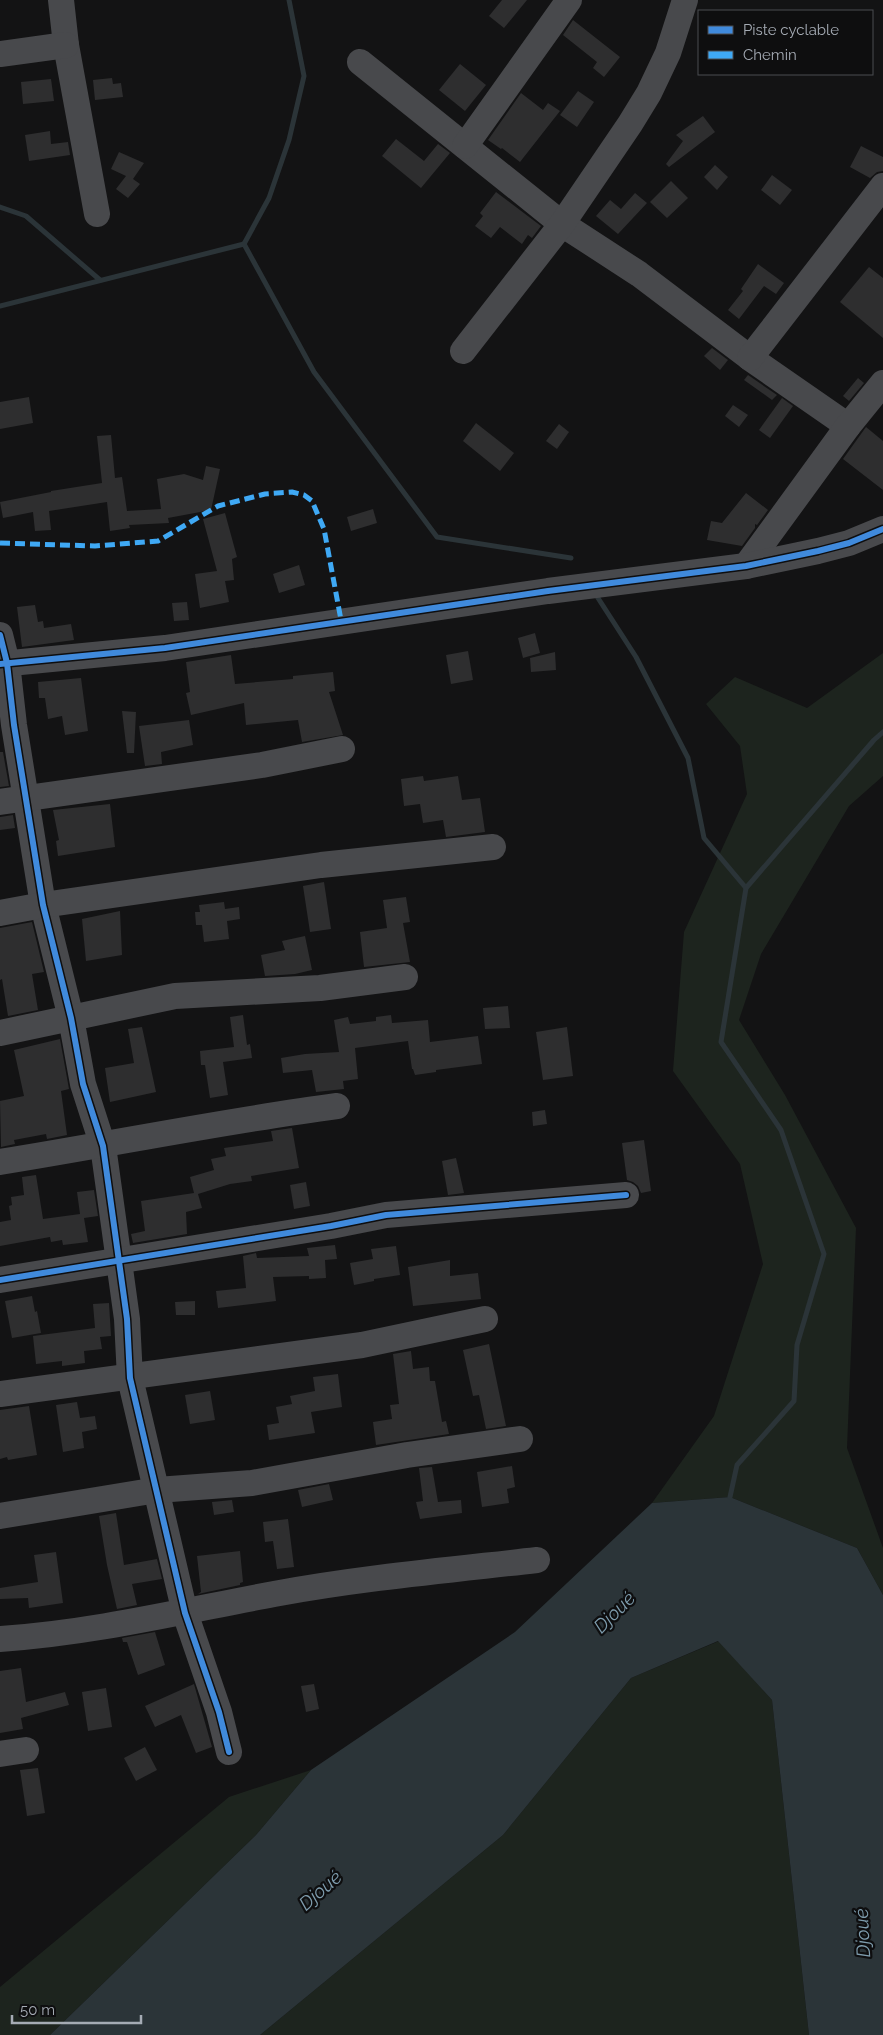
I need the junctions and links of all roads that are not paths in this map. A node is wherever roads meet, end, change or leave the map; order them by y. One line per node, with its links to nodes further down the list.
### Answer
1 (61, 0): 4 (street)
2 (569, 0): 7 (street)
3 (685, 0): 10 (street)
4 (66, 45): 5 (street); 9 (street)
5 (0, 54)
6 (360, 62): 7 (street)
7 (465, 146): 10 (street)
8 (883, 186): 12 (street)
9 (97, 214)
10 (562, 224): 11 (street); 12 (street)
11 (463, 351)
12 (750, 358): 14 (street)
13 (883, 383): 14 (street)
14 (848, 426): 16 (street)
15 (883, 529): 16 (street)
16 (746, 566): 18 (street)
17 (0, 635): 18 (street)
18 (3, 664): 20 (street)
19 (342, 749): 20 (street)
20 (27, 799): 21 (street); 23 (street)
21 (0, 802)
22 (493, 848): 23 (street)
23 (43, 905): 24 (street); 26 (street)
24 (0, 913)
25 (405, 977): 26 (street)
26 (70, 1018): 27 (street); 29 (street)
27 (0, 1033)
28 (337, 1106): 29 (street)
29 (104, 1146): 30 (street); 32 (street)
30 (0, 1162)
31 (626, 1195): 32 (street)
32 (120, 1261): 33 (street); 35 (street)
33 (0, 1280)
34 (485, 1319): 35 (street)
35 (130, 1378): 36 (street); 38 (street)
36 (0, 1394)
37 (520, 1438): 38 (street)
38 (158, 1490): 39 (street); 41 (street)
39 (0, 1516)
40 (537, 1560): 41 (street)
41 (185, 1613): 42 (street); 44 (street)
42 (0, 1639)
43 (26, 1750): 45 (street)
44 (229, 1752)
45 (0, 1754)

